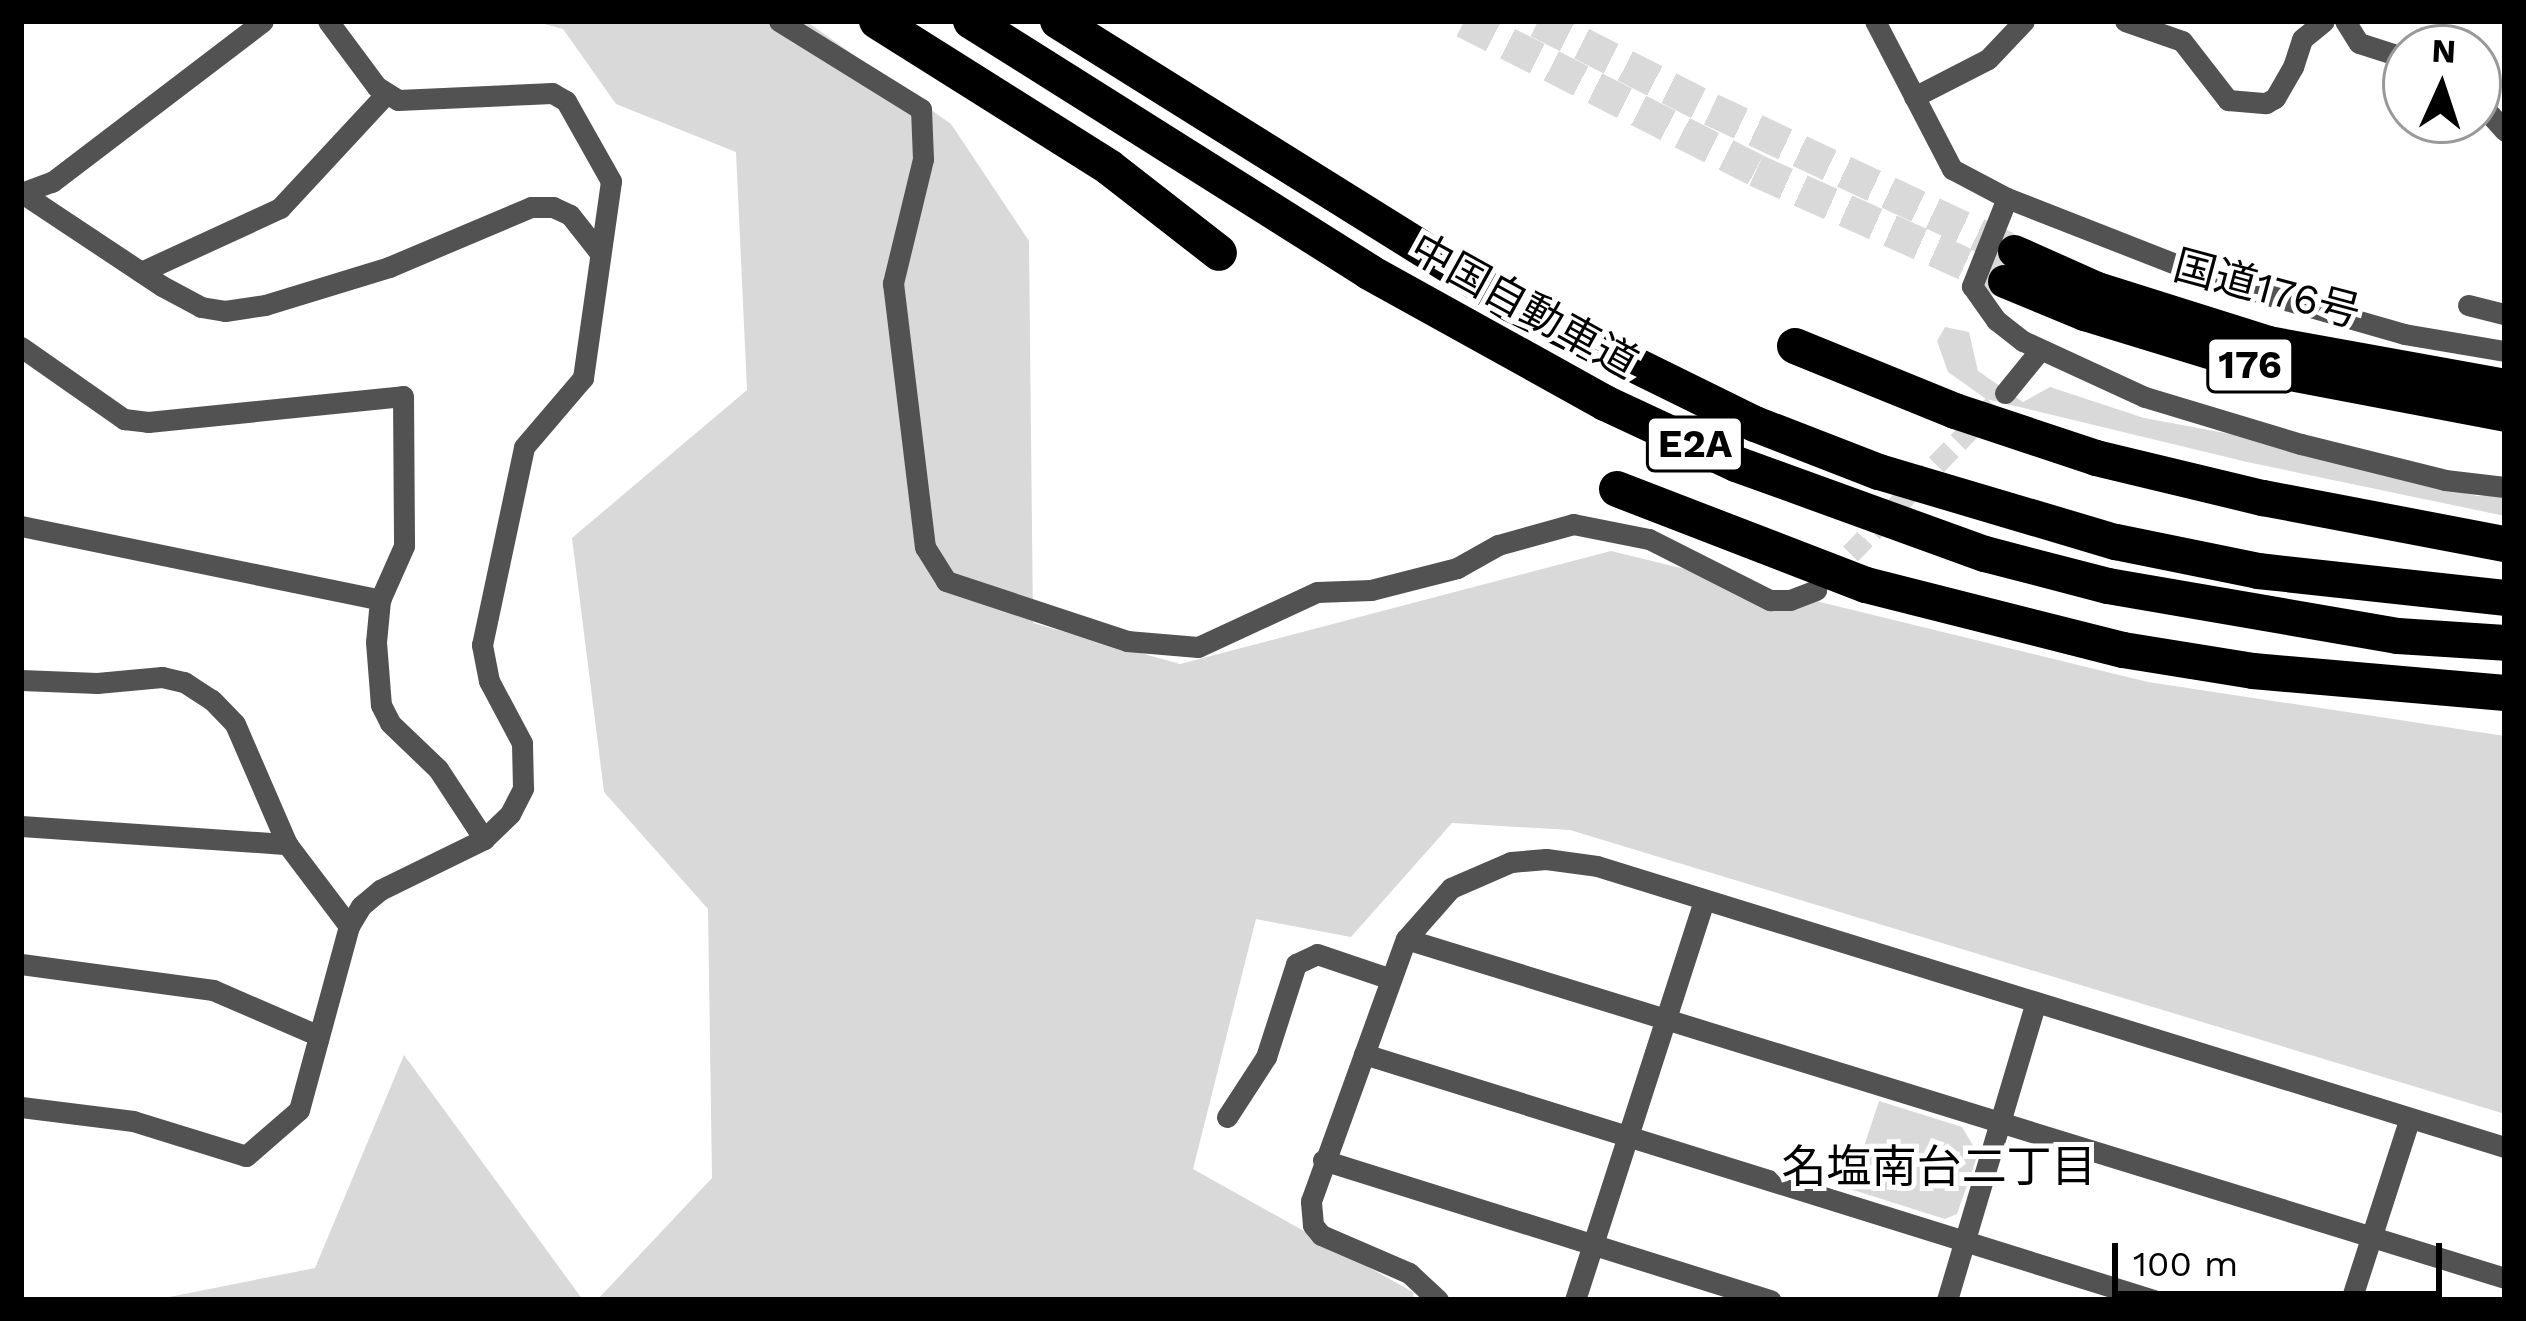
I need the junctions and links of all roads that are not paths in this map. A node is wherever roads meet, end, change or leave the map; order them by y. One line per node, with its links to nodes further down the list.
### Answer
1 (262, 21): 15 (street)
2 (328, 21): 13 (street)
3 (779, 21): 33 (street)
4 (877, 21): 18 (highway)
5 (971, 21): 36 (highway, 中国自動車道 / E2A)
6 (1058, 21): 34 (highway, 中国自動車道 / E2A)
7 (1875, 21): 14 (street)
8 (2024, 21): 14 (street)
9 (2125, 21): 10 (street)
10 (2324, 21)
11 (2345, 21): 12 (street)
12 (2382, 50)
13 (385, 95): 17 (street); 19 (street)
14 (1914, 97): 16 (street)
15 (21, 193): 19 (street)
16 (2007, 198): 24 (street); 25 (street)
17 (600, 254): 19 (street); 40 (street)
18 (1219, 254)
19 (141, 272)
20 (2468, 305): 21 (street)
21 (2505, 314)
22 (1795, 346): 32 (highway)
23 (21, 347): 35 (street)
24 (2039, 350): 27 (street); 29 (street)
25 (2505, 351)
26 (2505, 385): 28 (highway, 国道176号 / 176)
27 (2006, 393)
28 (2505, 415)
29 (2505, 487)
30 (1617, 488): 38 (highway)
31 (21, 526): 35 (street)
32 (2505, 544)
33 (1816, 590)
34 (2505, 598)
35 (380, 600): 40 (street)
36 (2505, 643)
37 (21, 680): 41 (street)
38 (2505, 693)
39 (21, 826): 41 (street)
40 (484, 838): 43 (street)
41 (287, 844): 43 (street)
42 (1704, 900): 44 (street); 47 (street); 48 (street)
43 (349, 926): 49 (street)
44 (1406, 939): 46 (street); 48 (street)
45 (21, 964): 49 (street)
46 (1391, 979): 50 (street); 52 (street)
47 (2036, 1004): 53 (street); 54 (street)
48 (1665, 1019): 54 (street); 55 (street)
49 (317, 1035): 51 (street)
50 (1364, 1054): 55 (street); 57 (street)
51 (21, 1107)
52 (1227, 1117)
53 (2409, 1120): 56 (street); 58 (street)
54 (2000, 1125): 58 (street); 59 (street)
55 (1628, 1139): 59 (street); 60 (street)
56 (2505, 1147)
57 (1323, 1160): 60 (street); 62 (street)
58 (2371, 1240): 61 (street); 67 (street)
59 (1965, 1243): 65 (street); 66 (street)
60 (1593, 1245): 63 (street); 64 (street)
61 (2505, 1278)
62 (1438, 1300)
63 (1575, 1300)
64 (1771, 1300)
65 (1947, 1300)
66 (2154, 1300)
67 (2351, 1300)

